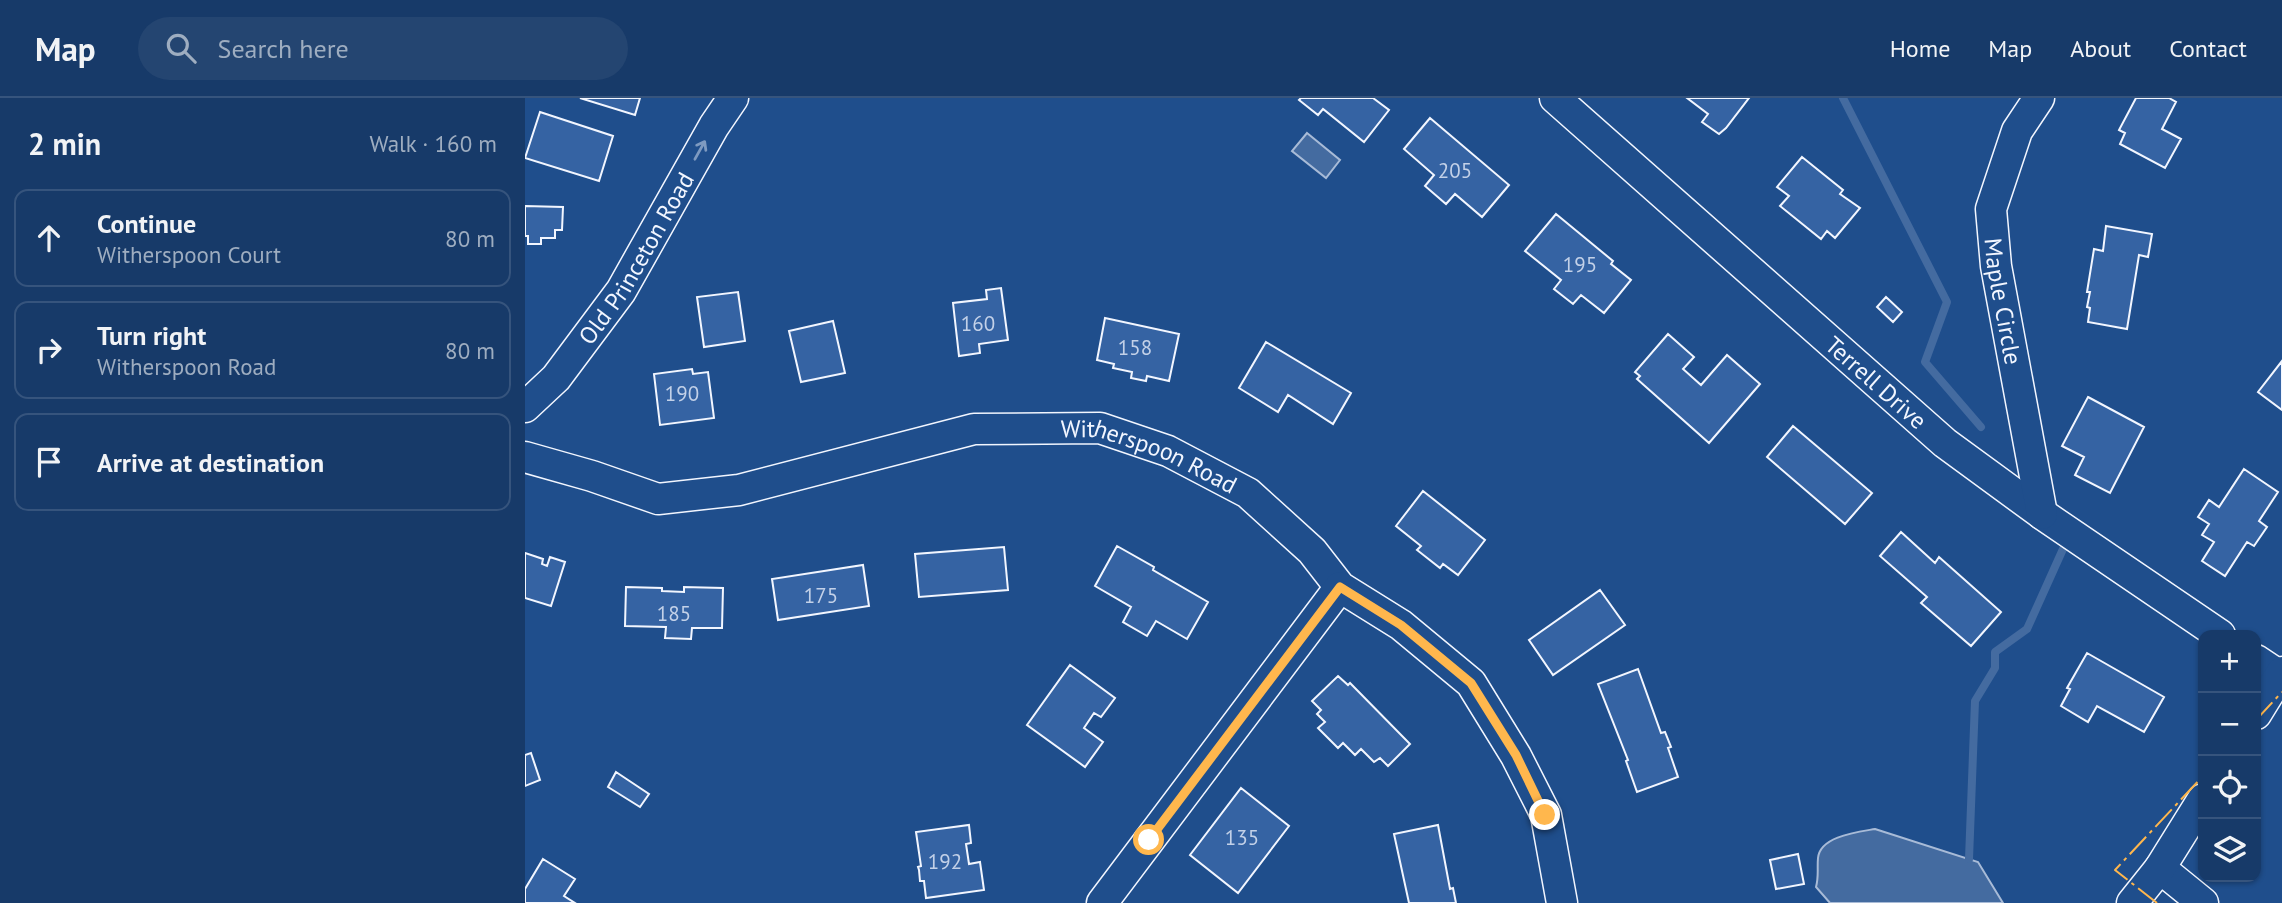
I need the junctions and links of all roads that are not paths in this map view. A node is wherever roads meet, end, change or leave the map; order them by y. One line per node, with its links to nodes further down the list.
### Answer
1 (733, 98): 4 (street, Old Princeton Road, one-way to 1)
2 (1555, 98): 6 (street, Terrell Drive)
3 (2039, 98): 6 (street, Maple Circle)
4 (525, 407)
5 (525, 457): 7 (street, Witherspoon Road)
6 (2042, 514): 8 (street, Terrell Drive)
7 (1340, 587): 13 (street); 14 (street, Witherspoon Road)
8 (2213, 630)
9 (2272, 669): 10 (street)
10 (2261, 700)
11 (2198, 807): 12 (street)
12 (2160, 868): 15 (street); 16 (street)
13 (1102, 903)
14 (1562, 903)
15 (2133, 903)
16 (2203, 903)

